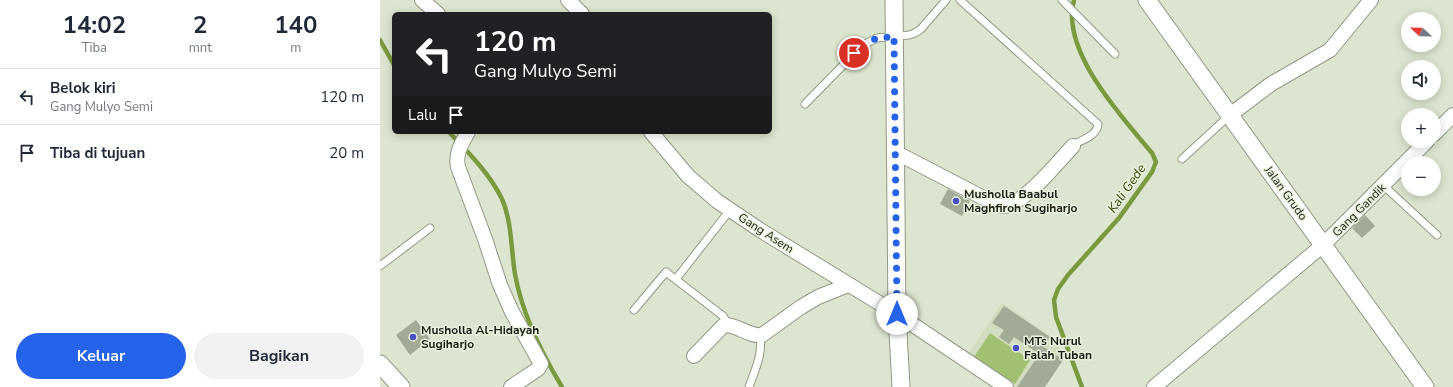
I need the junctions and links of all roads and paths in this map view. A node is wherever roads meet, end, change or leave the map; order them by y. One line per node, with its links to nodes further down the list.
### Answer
1 (422, 0): 9 (street)
2 (568, 0): 10 (street)
3 (894, 0): 11 (street)
4 (946, 0): 11 (lane)
5 (960, 0): 19 (lane)
6 (1147, 0): 14 (street, Jalan Grudo)
7 (1371, 0): 14 (street)
8 (1064, 2): 12 (lane)
9 (436, 12)
10 (580, 12)
11 (894, 36): 13 (lane); 21 (street)
12 (1115, 54)
13 (805, 104)
14 (1230, 115): 22 (lane); 27 (street, Jalan Grudo)
15 (1453, 115): 16 (street)
16 (1441, 127)
17 (653, 134): 24 (street, Gang Asem)
18 (464, 140): 38 (street)
19 (1073, 146): 21 (street)
20 (1420, 148): 23 (street, Gang Gandik)
21 (895, 152): 32 (street)
22 (1182, 159)
23 (1383, 185): 26 (lane); 27 (street, Gang Gandik)
24 (730, 210): 29 (lane); 30 (street, Gang Asem)
25 (430, 228): 28 (lane)
26 (1437, 235)
27 (1324, 245): 42 (street, Gang Gandik); 43 (street, Jalan Grudo)
28 (380, 266)
29 (676, 279): 31 (lane); 33 (lane)
30 (848, 285): 32 (street, Gang Asem); 34 (street)
31 (634, 310)
32 (897, 314): 40 (street); 41 (street, Gang Asem)
33 (728, 325): 34 (street); 35 (street)
34 (760, 335): 39 (lane)
35 (694, 356)
36 (380, 364): 37 (street)
37 (401, 387)
38 (511, 387)
39 (749, 387)
40 (901, 387)
41 (1006, 387)
42 (1154, 387)
43 (1425, 387)

